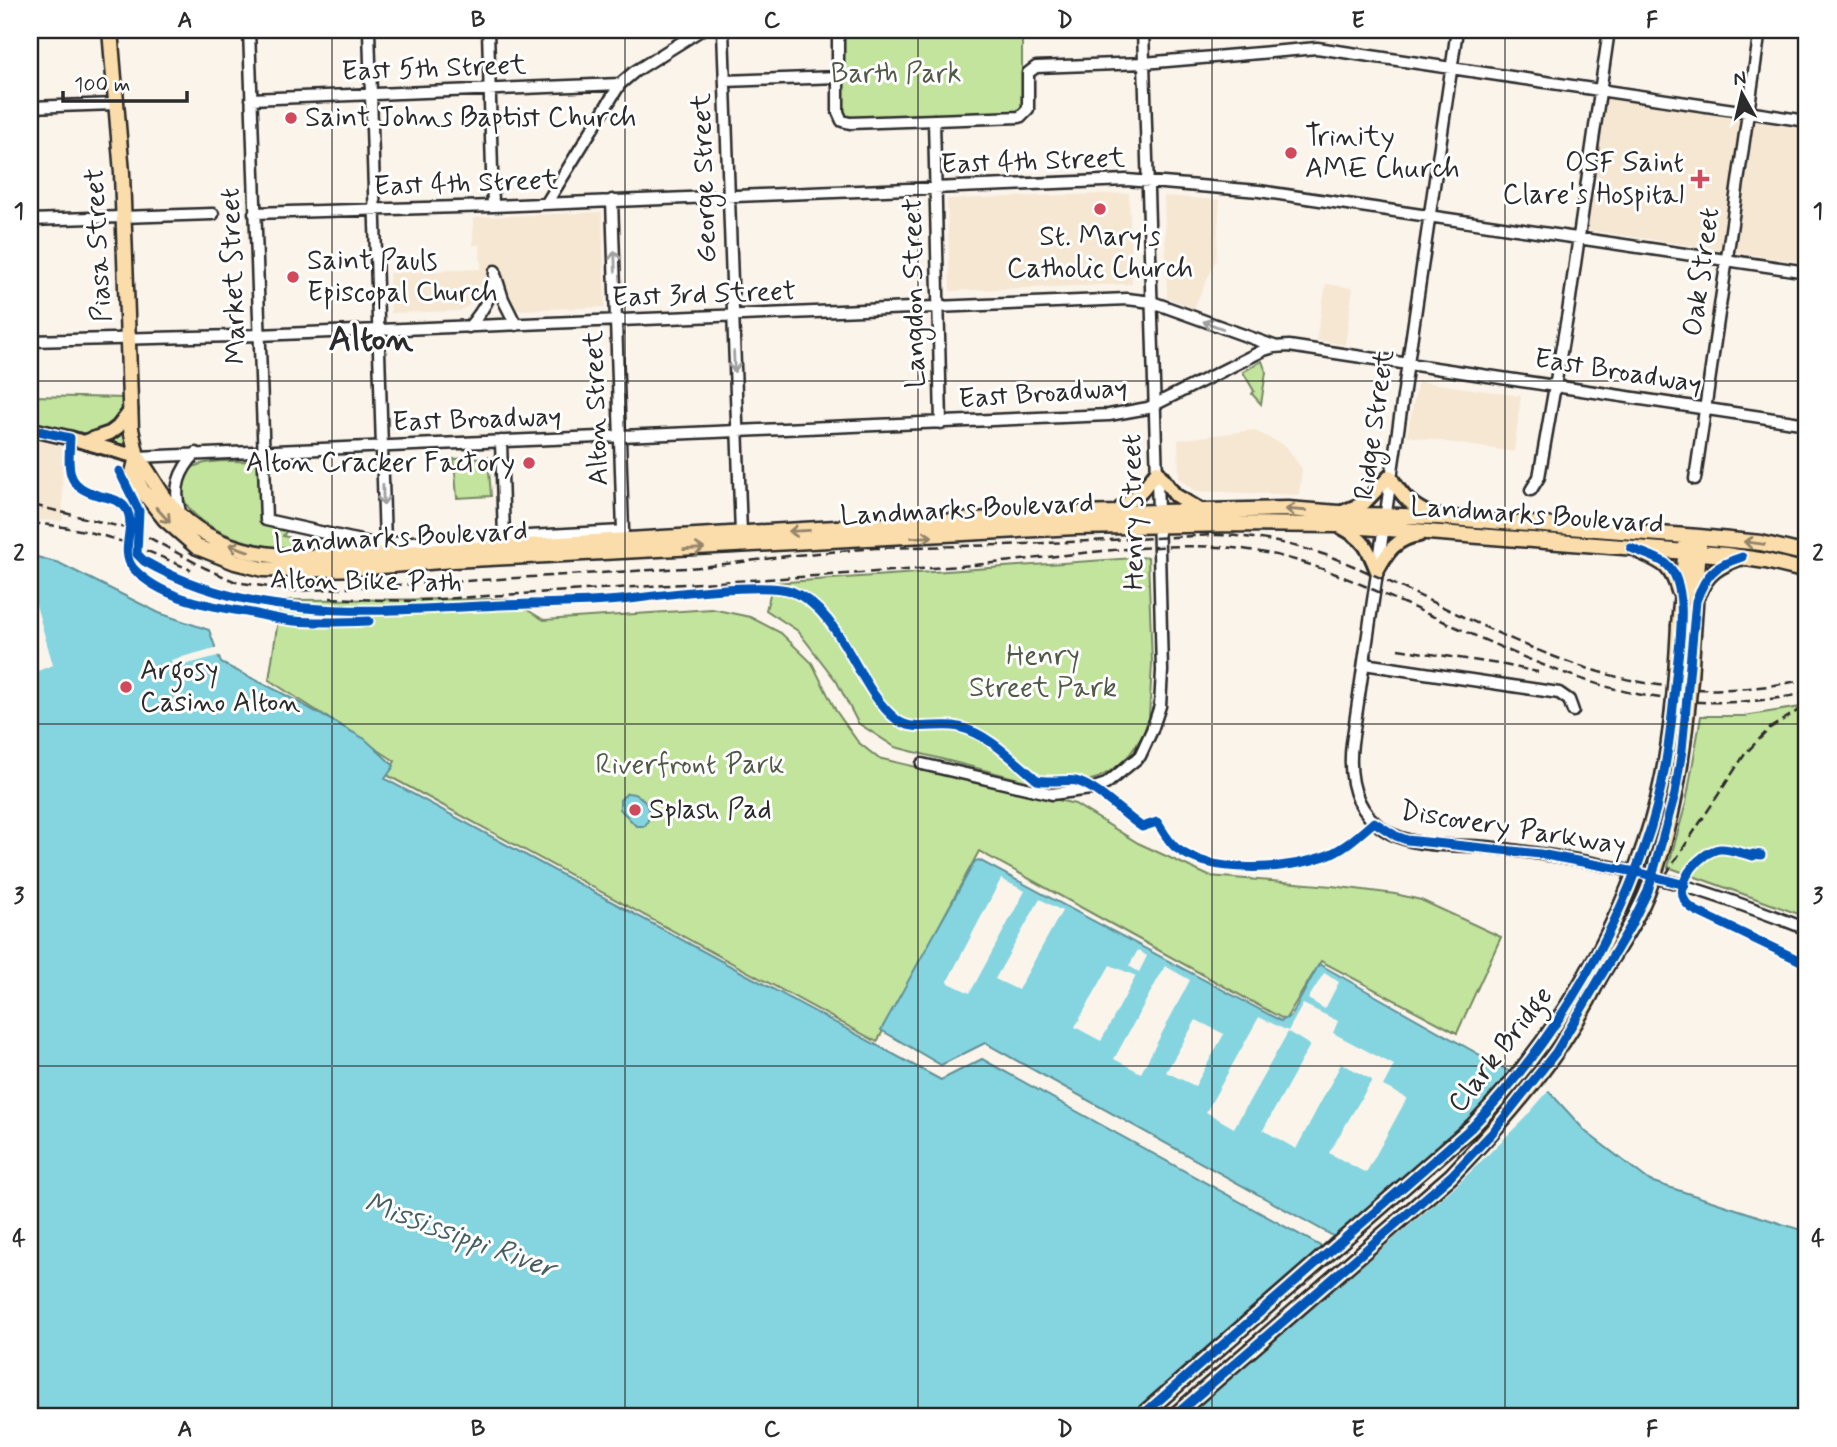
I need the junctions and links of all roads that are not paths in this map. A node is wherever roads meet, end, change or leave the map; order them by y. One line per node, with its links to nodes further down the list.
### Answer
1 (110, 30): 21 (highway, Piasa Street)
2 (249, 30): 20 (street, Market Street)
3 (369, 30): 19 (street)
4 (488, 30): 17 (street)
5 (701, 30): 16 (street)
6 (723, 30): 15 (street, George Street)
7 (838, 30): 14 (street)
8 (1143, 30): 12 (street, Henry Street)
9 (1457, 30): 13 (street, Ridge Street)
10 (1609, 30): 18 (street)
11 (1760, 30): 23 (street, Oak Street)
12 (1144, 63): 13 (street); 24 (street); 26 (street, Henry Street)
13 (1451, 67): 18 (street); 35 (street, Ridge Street)
14 (838, 77): 15 (street); 24 (street)
15 (725, 81): 28 (street, George Street)
16 (620, 84): 17 (street, East 5th Street); 30 (street)
17 (490, 89): 19 (street, East 5th Street); 31 (street)
18 (1600, 90): 23 (street); 38 (street)
19 (370, 94): 20 (street, East 5th Street); 32 (street)
20 (251, 99): 33 (street, Market Street)
21 (115, 104): 22 (street); 36 (highway, Piasa Street)
22 (30, 107)
23 (1748, 112): 25 (street); 39 (street, Oak Street)
24 (934, 120): 27 (street, Langdon Street)
25 (1807, 121)
26 (1147, 182): 27 (street, East 4th Street); 35 (street, East 4th Street); 41 (street, Henry Street)
27 (936, 188): 28 (street, East 4th Street); 42 (street, Langdon Street)
28 (728, 196): 29 (street, East 4th Street); 43 (street, George Street)
29 (612, 200): 30 (street, East 4th Street); 44 (street, Alton Street, one-way to 29)
30 (546, 204): 31 (street, East 4th Street)
31 (493, 206): 32 (street, East 4th Street)
32 (374, 210): 33 (street, East 4th Street); 47 (street)
33 (254, 213): 48 (street, Market Street)
34 (213, 214): 36 (street)
35 (1429, 216): 38 (street, East 4th Street); 52 (street, Ridge Street)
36 (124, 218): 37 (street); 49 (highway, Piasa Street)
37 (30, 220)
38 (1578, 238): 39 (street, East 4th Street); 53 (street)
39 (1726, 260): 40 (street, East 4th Street); 55 (street, Oak Street)
40 (1807, 272)
41 (1152, 302): 42 (street, East 3rd Street); 51 (street, East 3rd Street, one-way to 41); 54 (street, Henry Street)
42 (940, 307): 43 (street, East 3rd Street); 57 (street, Langdon Street)
43 (732, 316): 44 (street, East 3rd Street); 60 (street, George Street, one-way to 60)
44 (617, 321): 45 (street, East 3rd Street); 61 (street, Alton Street)
45 (516, 325): 46 (street, East 3rd Street); 46 (street)
46 (469, 327): 47 (street, East 3rd Street)
47 (378, 330): 48 (street, East 3rd Street); 64 (street)
48 (259, 335): 49 (street, East 3rd Street); 65 (street, Market Street)
49 (128, 338): 50 (street, East 3rd Street); 56 (highway, Piasa Street)
50 (30, 341)
51 (1274, 347): 52 (street, East Broadway); 54 (street, East Broadway)
52 (1408, 363): 53 (street, East Broadway); 69 (street, Ridge Street)
53 (1555, 386): 55 (street, East Broadway); 71 (street)
54 (1155, 405): 57 (street, East Broadway); 68 (street, Henry Street)
55 (1705, 408): 58 (street, East Broadway); 70 (street, Oak Street)
56 (131, 410): 63 (main road); 67 (highway, Piasa Street)
57 (941, 424): 60 (street, East Broadway)
58 (1807, 424)
59 (30, 429): 63 (main road)
60 (737, 432): 61 (street, East Broadway); 79 (street, George Street)
61 (620, 437): 62 (street, East Broadway); 80 (street, Alton Street)
62 (501, 441): 64 (street, East Broadway); 80 (street)
63 (85, 442): 67 (main road)
64 (382, 446): 65 (street, East Broadway); 81 (street, one-way to 81)
65 (262, 451): 66 (street, East Broadway); 81 (street, Market Street)
66 (196, 453): 67 (street, East Broadway); 75 (street)
67 (137, 457): 74 (highway, Landmarks Boulevard, one-way to 74); 75 (highway, Landmarks Boulevard)
68 (1157, 471): 72 (main road); 73 (main road); 74 (street, Henry Street)
69 (1391, 476): 76 (main road); 77 (street, Ridge Street); 78 (main road)
70 (1695, 479)
71 (1531, 490)
72 (1202, 511): 74 (highway, Landmarks Boulevard); 76 (highway, Landmarks Boulevard, one-way to 72)
73 (1116, 512): 74 (highway, Landmarks Boulevard); 79 (highway, Landmarks Boulevard, one-way to 79)
74 (1158, 518): 76 (highway, Landmarks Boulevard); 92 (street, Henry Street)
75 (185, 519): 79 (highway, Landmarks Boulevard, one-way to 75)
76 (1339, 519): 77 (highway, Landmarks Boulevard); 86 (main road)
77 (1384, 522): 78 (highway, Landmarks Boulevard); 86 (street, Ridge Street)
78 (1437, 524): 82 (highway, Landmarks Boulevard); 83 (highway, Landmarks Boulevard); 86 (main road)
79 (741, 534)
80 (504, 538): 81 (street)
81 (385, 544)
82 (1692, 545): 83 (highway, Landmarks Boulevard); 84 (highway, Landmarks Boulevard, one-way to 82); 85 (highway, Landmarks Boulevard); 88 (highway)
83 (1631, 548): 88 (highway)
84 (1807, 554)
85 (1742, 557): 87 (highway, Landmarks Boulevard); 88 (highway)
86 (1377, 571): 90 (street, Ridge Street)
87 (1807, 571)
88 (1689, 602): 89 (highway)
89 (1686, 626): 95 (highway, Clark Bridge, bridge); 96 (highway, Clark Bridge, bridge)
90 (1364, 664): 91 (street); 93 (street, Ridge Street)
91 (1573, 711)
92 (922, 764)
93 (1374, 822): 94 (street, Discovery Parkway)
94 (1807, 929)
95 (1140, 1417)
96 (1173, 1417)

